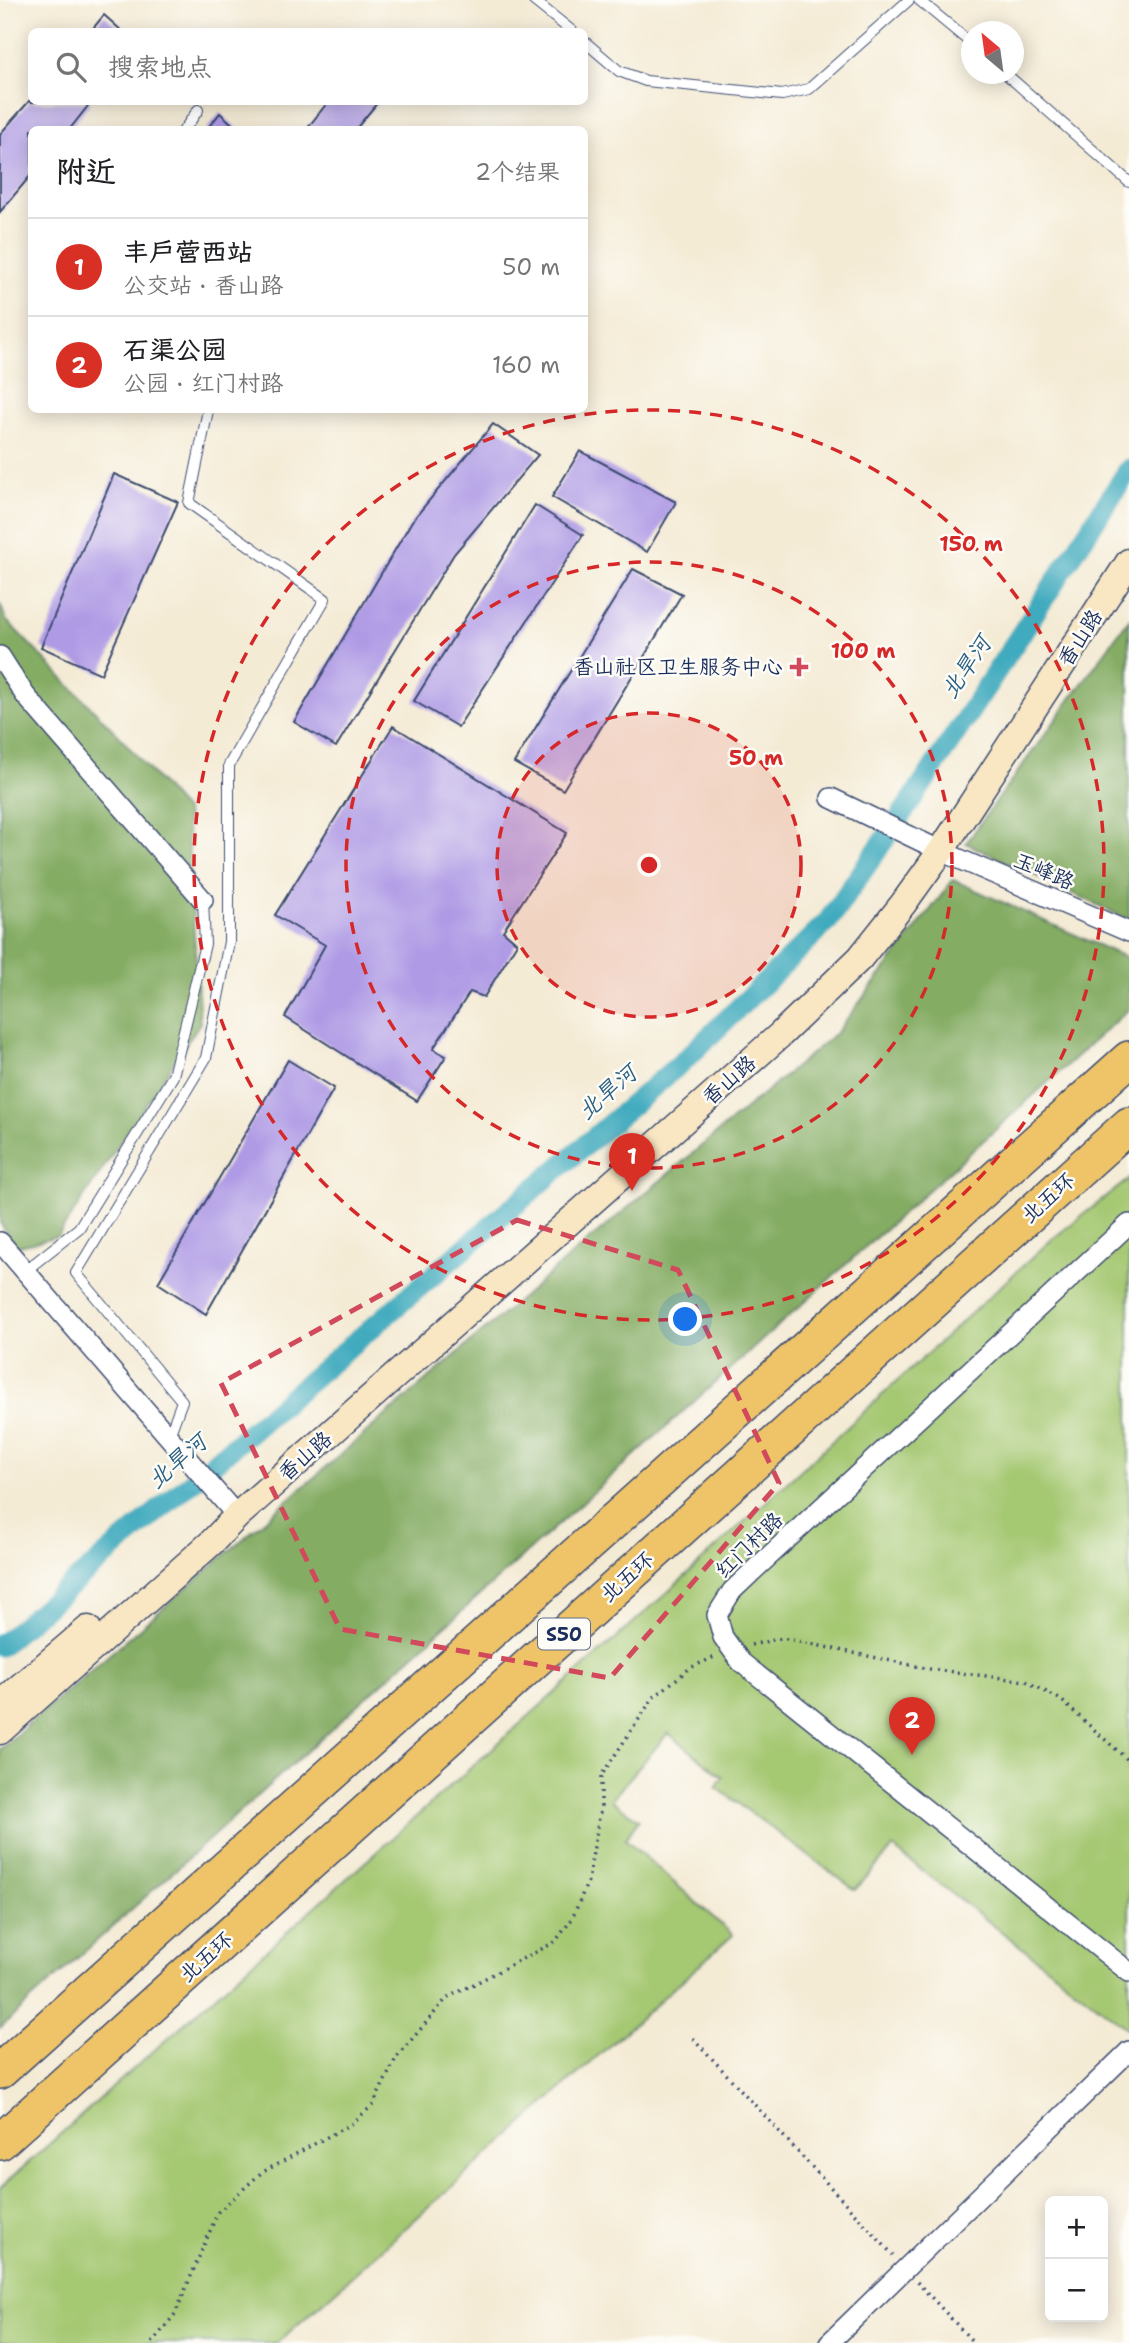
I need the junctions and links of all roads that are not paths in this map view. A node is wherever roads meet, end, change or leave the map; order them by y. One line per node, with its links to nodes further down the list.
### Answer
1 (533, 0): 4 (lane)
2 (909, 0): 6 (lane)
3 (919, 0): 5 (lane)
4 (568, 28)
5 (961, 36)
6 (588, 45)
7 (1017, 84): 10 (lane)
8 (198, 110): 9 (lane)
9 (187, 126)
10 (1129, 182)
11 (207, 413): 23 (lane)
12 (1129, 562): 15 (street, 香山路)
13 (0, 656): 16 (street)
14 (831, 798): 15 (street, 玉峰路)
15 (941, 851): 17 (street, 玉峰路); 24 (street, 香山路)
16 (203, 900): 22 (lane)
17 (1129, 932)
18 (1129, 1059): 29 (highway, S50)
19 (1129, 1125): 30 (highway, 北五环 / S50)
20 (1129, 1224): 27 (street, 红门村路)
21 (0, 1242): 22 (street)
22 (25, 1271): 23 (street)
23 (169, 1437): 24 (street)
24 (237, 1516): 25 (street, 香山路); 26 (street, 香山路)
25 (0, 1704)
26 (0, 1731)
27 (1129, 1972)
28 (1129, 2052): 31 (street)
29 (0, 2071)
30 (0, 2142)
31 (829, 2343)

